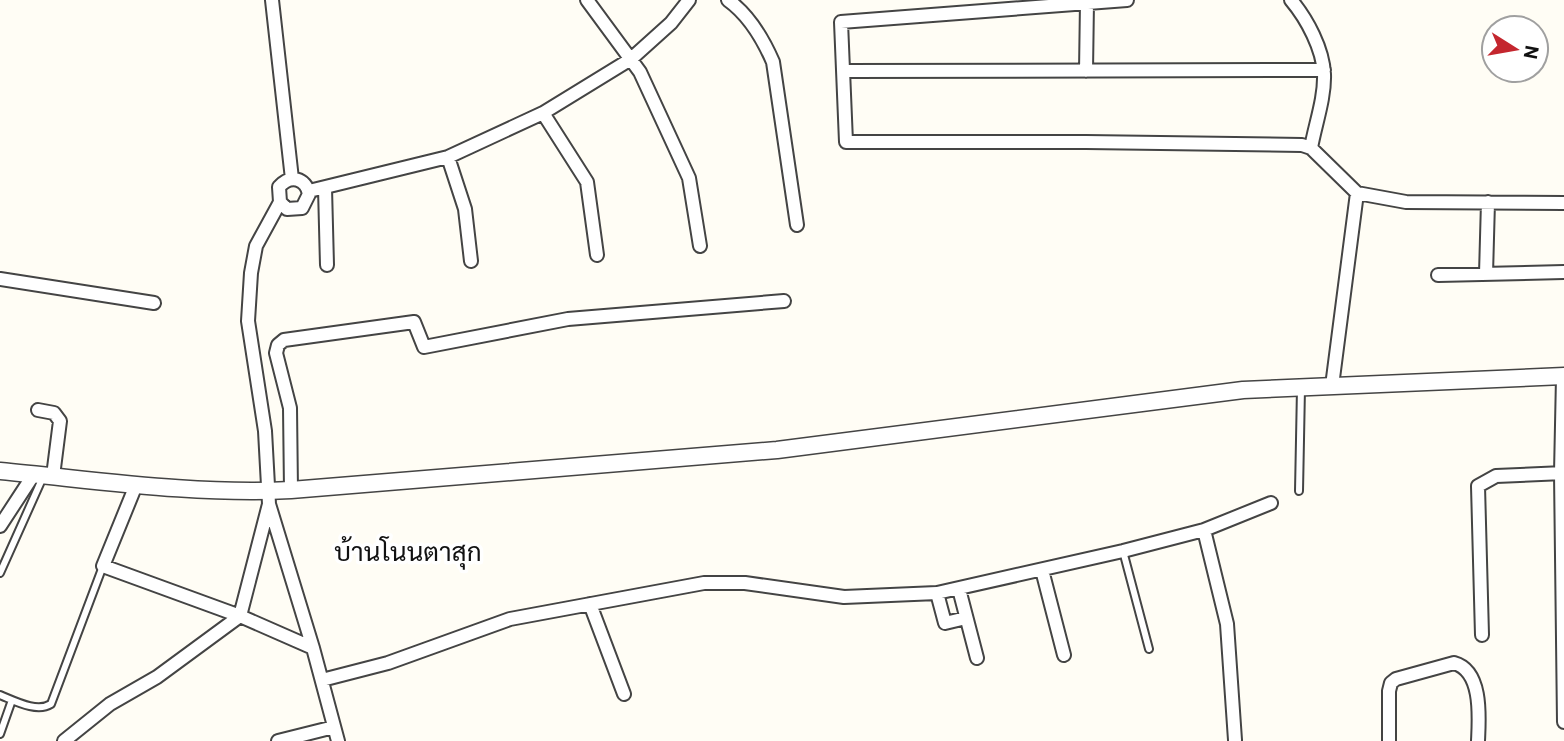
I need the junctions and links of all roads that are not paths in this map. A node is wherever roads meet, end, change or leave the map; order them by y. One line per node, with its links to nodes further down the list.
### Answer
1 (272, 0): 15 (street)
2 (587, 0): 8 (street)
3 (689, 0): 8 (street)
4 (728, 0): 22 (street)
5 (1127, 0): 7 (street)
6 (1291, 0): 9 (street)
7 (1087, 2): 10 (street); 11 (street)
8 (631, 59): 12 (street); 23 (street)
9 (1324, 70): 11 (street); 13 (street)
10 (844, 71): 11 (street); 13 (street)
11 (1086, 71)
12 (543, 113): 14 (street); 24 (street)
13 (1311, 149): 18 (street)
14 (448, 157): 16 (street); 25 (street)
15 (292, 179): 17 (street); 19 (street)
16 (325, 188): 17 (street); 26 (street)
17 (309, 191): 19 (street)
18 (1357, 193): 20 (street); 34 (street)
19 (279, 202): 43 (street)
20 (1488, 202): 21 (street); 28 (street)
21 (1564, 203)
22 (797, 225)
23 (700, 246)
24 (597, 255)
25 (471, 261)
26 (327, 265)
27 (1564, 272): 28 (street)
28 (1486, 274): 29 (street)
29 (1438, 275)
30 (0, 279): 32 (street)
31 (784, 301): 41 (street)
32 (154, 303)
33 (1563, 377): 34 (street); 38 (street)
34 (1332, 386): 35 (street)
35 (1301, 387): 41 (street); 42 (lane)
36 (38, 410): 39 (street)
37 (0, 471): 39 (street)
38 (1562, 473): 56 (street); 65 (street)
39 (44, 475): 40 (street); 45 (street); 50 (lane)
40 (136, 485): 43 (street); 48 (street)
41 (291, 490): 43 (street)
42 (1299, 491)
43 (268, 498): 54 (street); 57 (street)
44 (1271, 503): 46 (street)
45 (0, 526)
46 (1204, 530): 47 (street); 68 (street)
47 (1123, 551): 49 (street); 58 (lane)
48 (103, 566): 54 (street); 64 (lane)
49 (1042, 570): 51 (street); 59 (street)
50 (0, 573)
51 (959, 589): 52 (street); 55 (street)
52 (937, 593): 53 (street); 55 (street)
53 (590, 604): 61 (street); 62 (street)
54 (240, 616): 57 (street); 69 (street)
55 (966, 618): 60 (street)
56 (1482, 635)
57 (313, 648): 61 (street)
58 (1149, 649)
59 (1064, 655)
60 (977, 658)
61 (322, 680): 66 (street)
62 (624, 694)
63 (0, 695): 64 (lane)
64 (12, 700): 67 (lane)
65 (1564, 722)
66 (334, 727): 70 (street); 71 (street)
67 (0, 734)
68 (1235, 740)
69 (64, 741)
70 (278, 741)
71 (338, 741)
72 (1389, 741): 73 (street)
73 (1478, 741)

